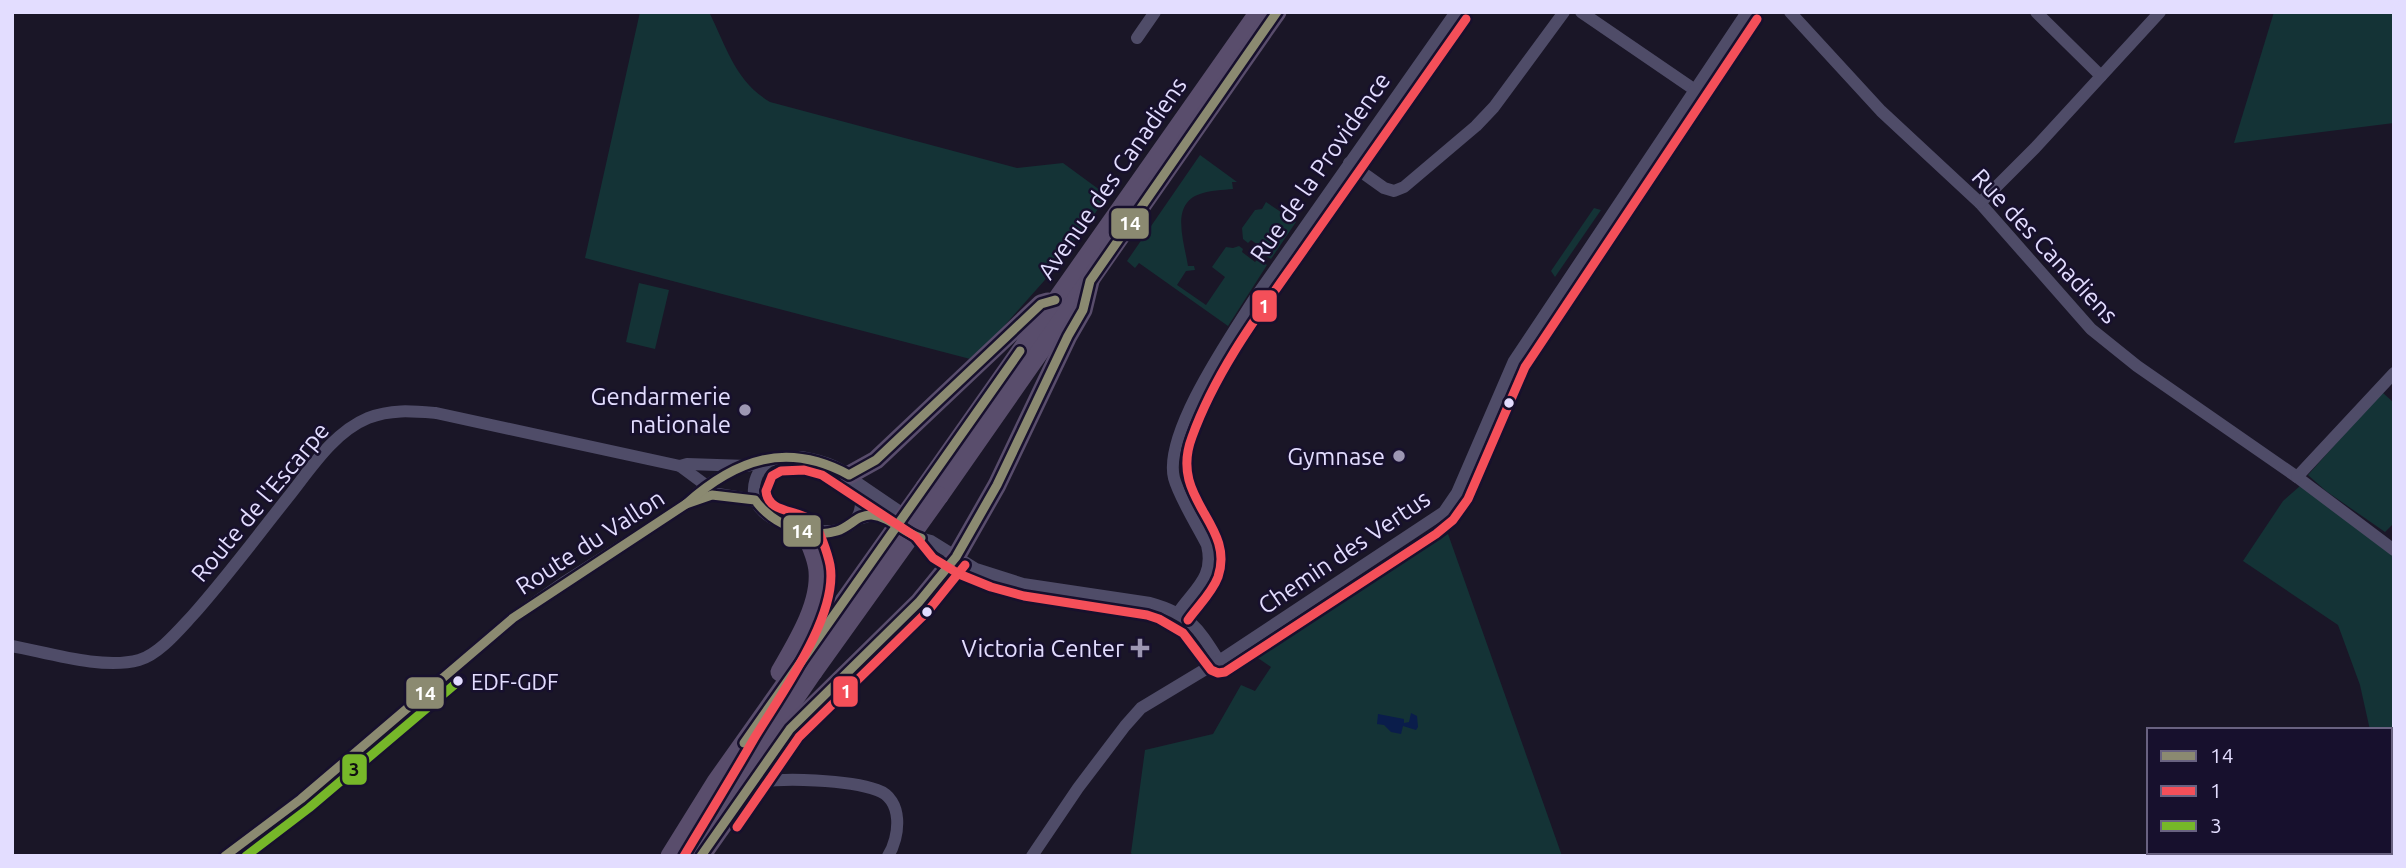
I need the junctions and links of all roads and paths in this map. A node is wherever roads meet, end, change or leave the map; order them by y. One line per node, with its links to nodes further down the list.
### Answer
1 (1155, 12): 11 (street)
2 (1259, 12): 17 (main road, Avenue des Canadiens)
3 (1278, 12): 16 (main road, Avenue des Canadiens)
4 (1456, 12): 14 (street, Rue de la Providence)
5 (1564, 12): 14 (street)
6 (1581, 12): 13 (street)
7 (1747, 12): 13 (street, Chemin des Vertus)
8 (1790, 12): 15 (street, Rue des Canadiens)
9 (2036, 12): 12 (street)
10 (2160, 12): 12 (street)
11 (1137, 38)
12 (2101, 76): 15 (street)
13 (1695, 90): 36 (street, Chemin des Vertus)
14 (1349, 163): 34 (street, Rue de la Providence)
15 (1980, 203): 22 (street, Rue des Canadiens)
16 (1090, 281): 25 (main road, Avenue des Canadiens); 33 (main road)
17 (1055, 300): 23 (main road); 25 (main road, Avenue des Canadiens)
18 (2394, 373): 22 (street)
19 (775, 458): 21 (street, Route de l'Escarpe); 23 (street); 27 (street)
20 (680, 466): 21 (street, Route de l'Escarpe); 24 (street, Route de l'Escarpe); 35 (street, Route de l'Escarpe)
21 (739, 466): 24 (street)
22 (2297, 477): 32 (street, Rue des Canadiens)
23 (852, 479): 29 (street); 31 (street)
24 (706, 486): 26 (street, Route de l'Escarpe); 28 (street)
25 (932, 491): 37 (main road, Avenue des Canadiens, bridge); 41 (main road, Avenue des Canadiens, bridge)
26 (718, 494): 27 (street); 28 (street)
27 (755, 500): 30 (street)
28 (686, 504): 39 (street, Route du Vallon)
29 (855, 520): 30 (street); 31 (street)
30 (804, 530): 37 (main road)
31 (931, 541): 33 (street)
32 (2394, 550)
33 (956, 557): 34 (street); 38 (main road)
34 (1178, 613): 36 (street)
35 (12, 646)
36 (1219, 661): 44 (street, Chemin des Vertus)
37 (716, 782): 40 (main road, Avenue des Canadiens)
38 (753, 783): 42 (main road); 43 (street)
39 (225, 856)
40 (670, 856)
41 (687, 856)
42 (702, 856)
43 (888, 856)
44 (1032, 856)

